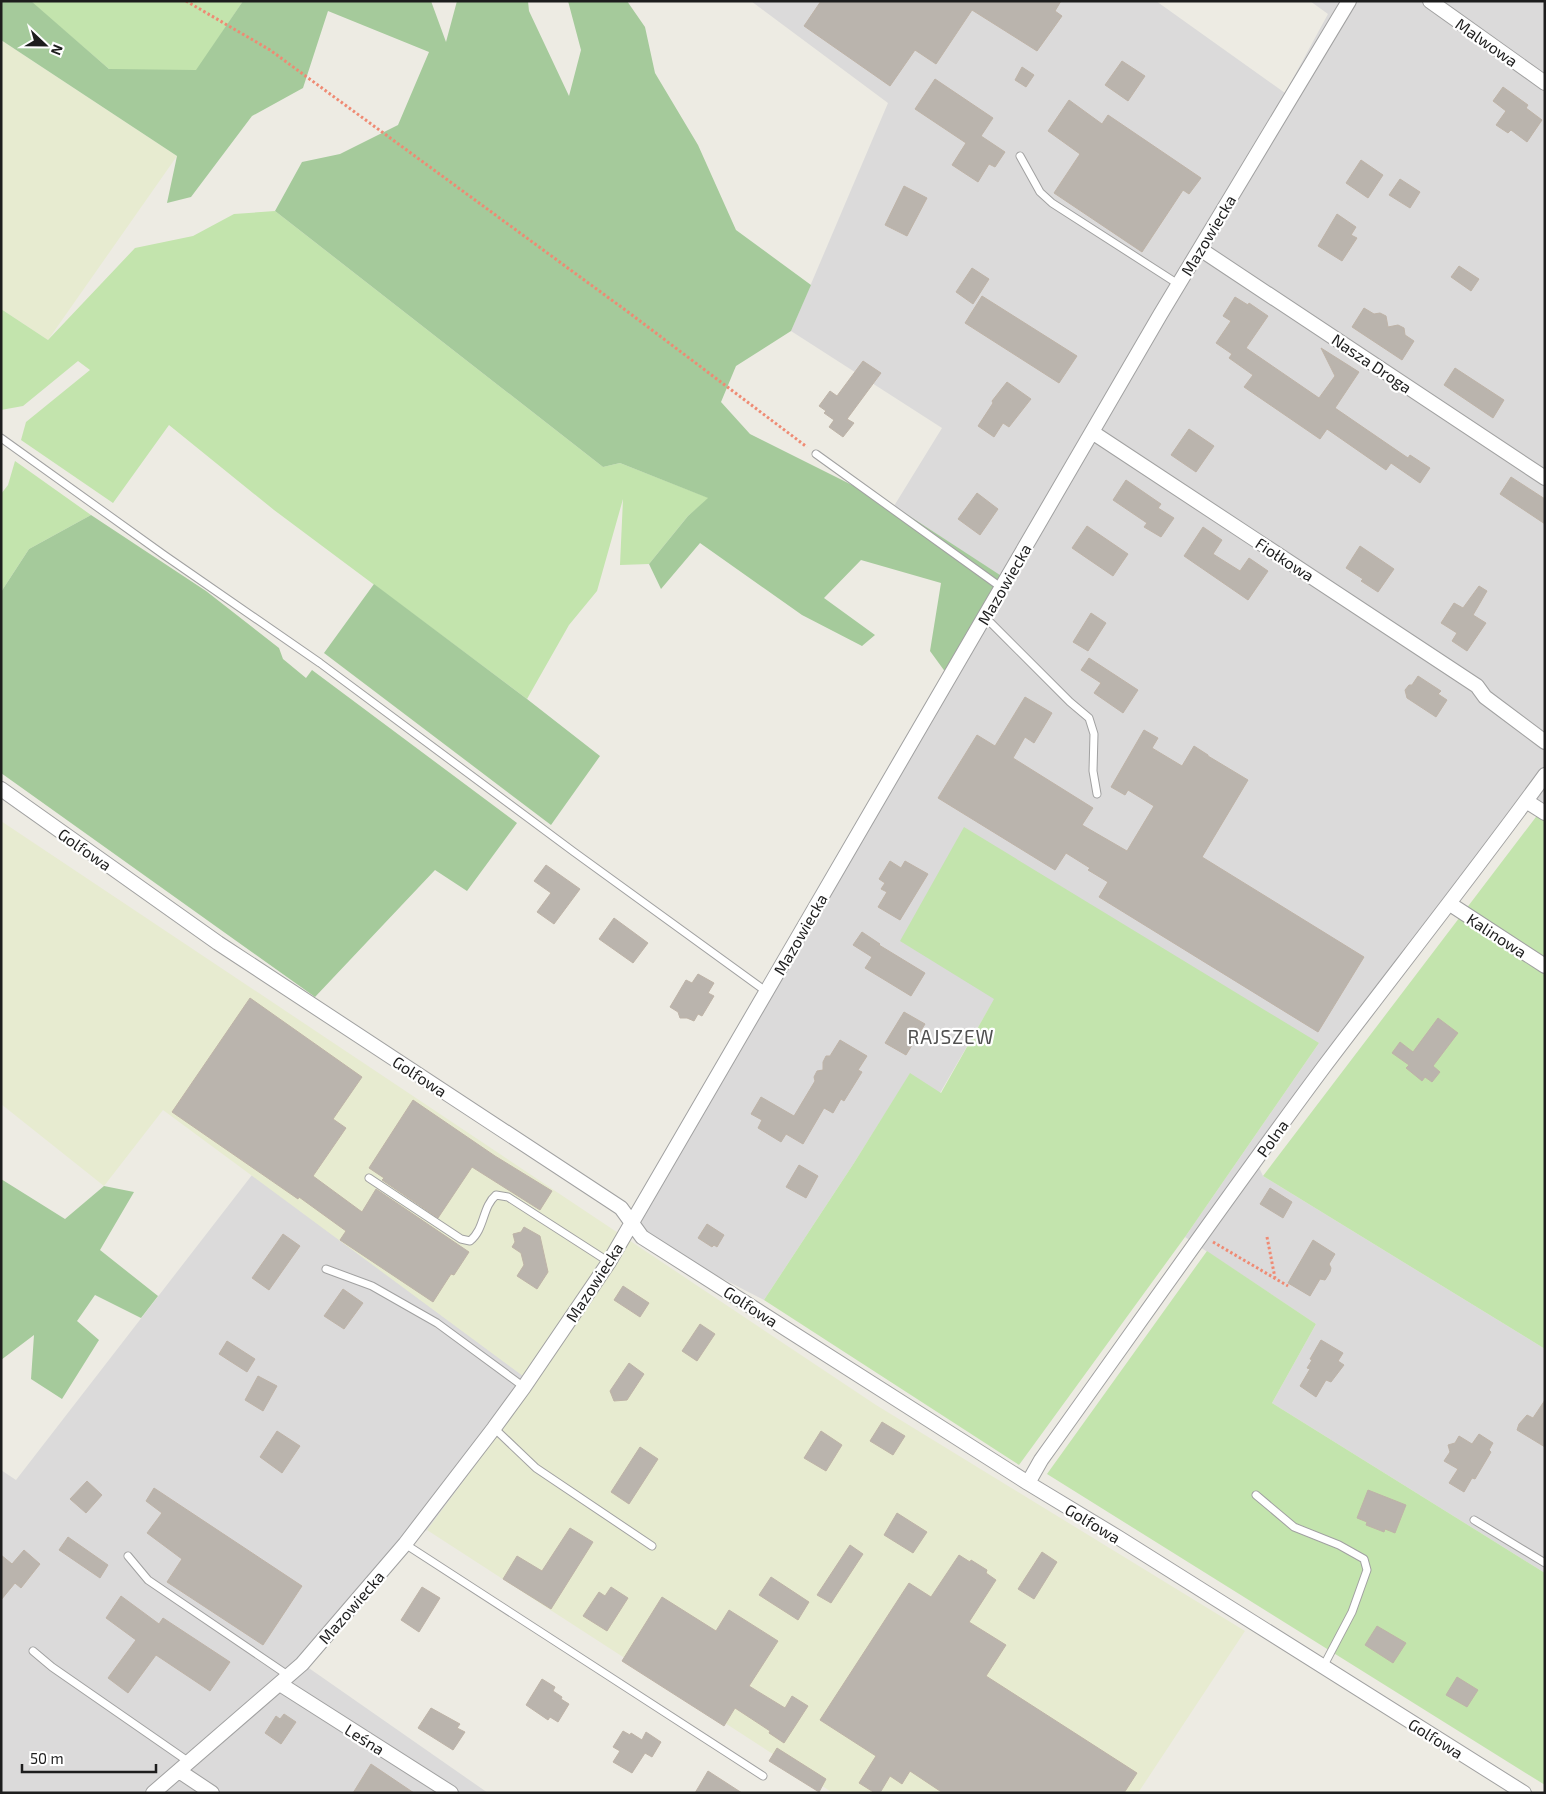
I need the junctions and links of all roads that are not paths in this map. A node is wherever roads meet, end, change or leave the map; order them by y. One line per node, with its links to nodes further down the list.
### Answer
1 (1349, 1): 5 (street, Mazowiecka)
2 (1430, 1): 3 (street, Malwowa)
3 (1545, 83)
4 (1020, 156): 6 (lane)
5 (1200, 249): 6 (street, Mazowiecka); 10 (street, Nasza Droga)
6 (1178, 284): 7 (street, Mazowiecka)
7 (1092, 432): 11 (street, Mazowiecka); 13 (street, Fiołkowa)
8 (1, 438): 21 (lane)
9 (816, 454): 11 (lane)
10 (1545, 478)
11 (1002, 588): 12 (street, Mazowiecka)
12 (985, 617): 16 (lane); 21 (street, Mazowiecka)
13 (1545, 742)
14 (1545, 775): 17 (street, Polna)
15 (1, 789): 23 (street, Golfowa)
16 (1097, 794)
17 (1526, 801): 18 (street); 19 (street, Polna)
18 (1545, 813)
19 (1450, 904): 20 (street, Kalinowa); 28 (street, Polna)
20 (1545, 966)
21 (767, 992): 23 (street, Mazowiecka)
22 (369, 1178): 24 (lane)
23 (632, 1222): 24 (street, Mazowiecka); 28 (street, Golfowa)
24 (609, 1262): 26 (street, Mazowiecka)
25 (326, 1269): 26 (lane)
26 (524, 1387): 27 (street, Mazowiecka)
27 (494, 1428): 31 (street, Mazowiecka); 32 (lane)
28 (1028, 1483): 36 (street, Golfowa)
29 (1256, 1495): 36 (lane)
30 (1474, 1520): 34 (lane)
31 (405, 1544): 37 (street, Mazowiecka); 39 (lane)
32 (652, 1546)
33 (128, 1556): 37 (lane)
34 (1545, 1563)
35 (33, 1651): 38 (lane)
36 (1323, 1667): 43 (street, Golfowa)
37 (284, 1680): 38 (street, Mazowiecka); 42 (street, Leśna)
38 (185, 1767): 40 (street, Mazowiecka); 41 (street)
39 (763, 1776)
40 (153, 1793)
41 (212, 1793)
42 (451, 1793)
43 (1524, 1793)

